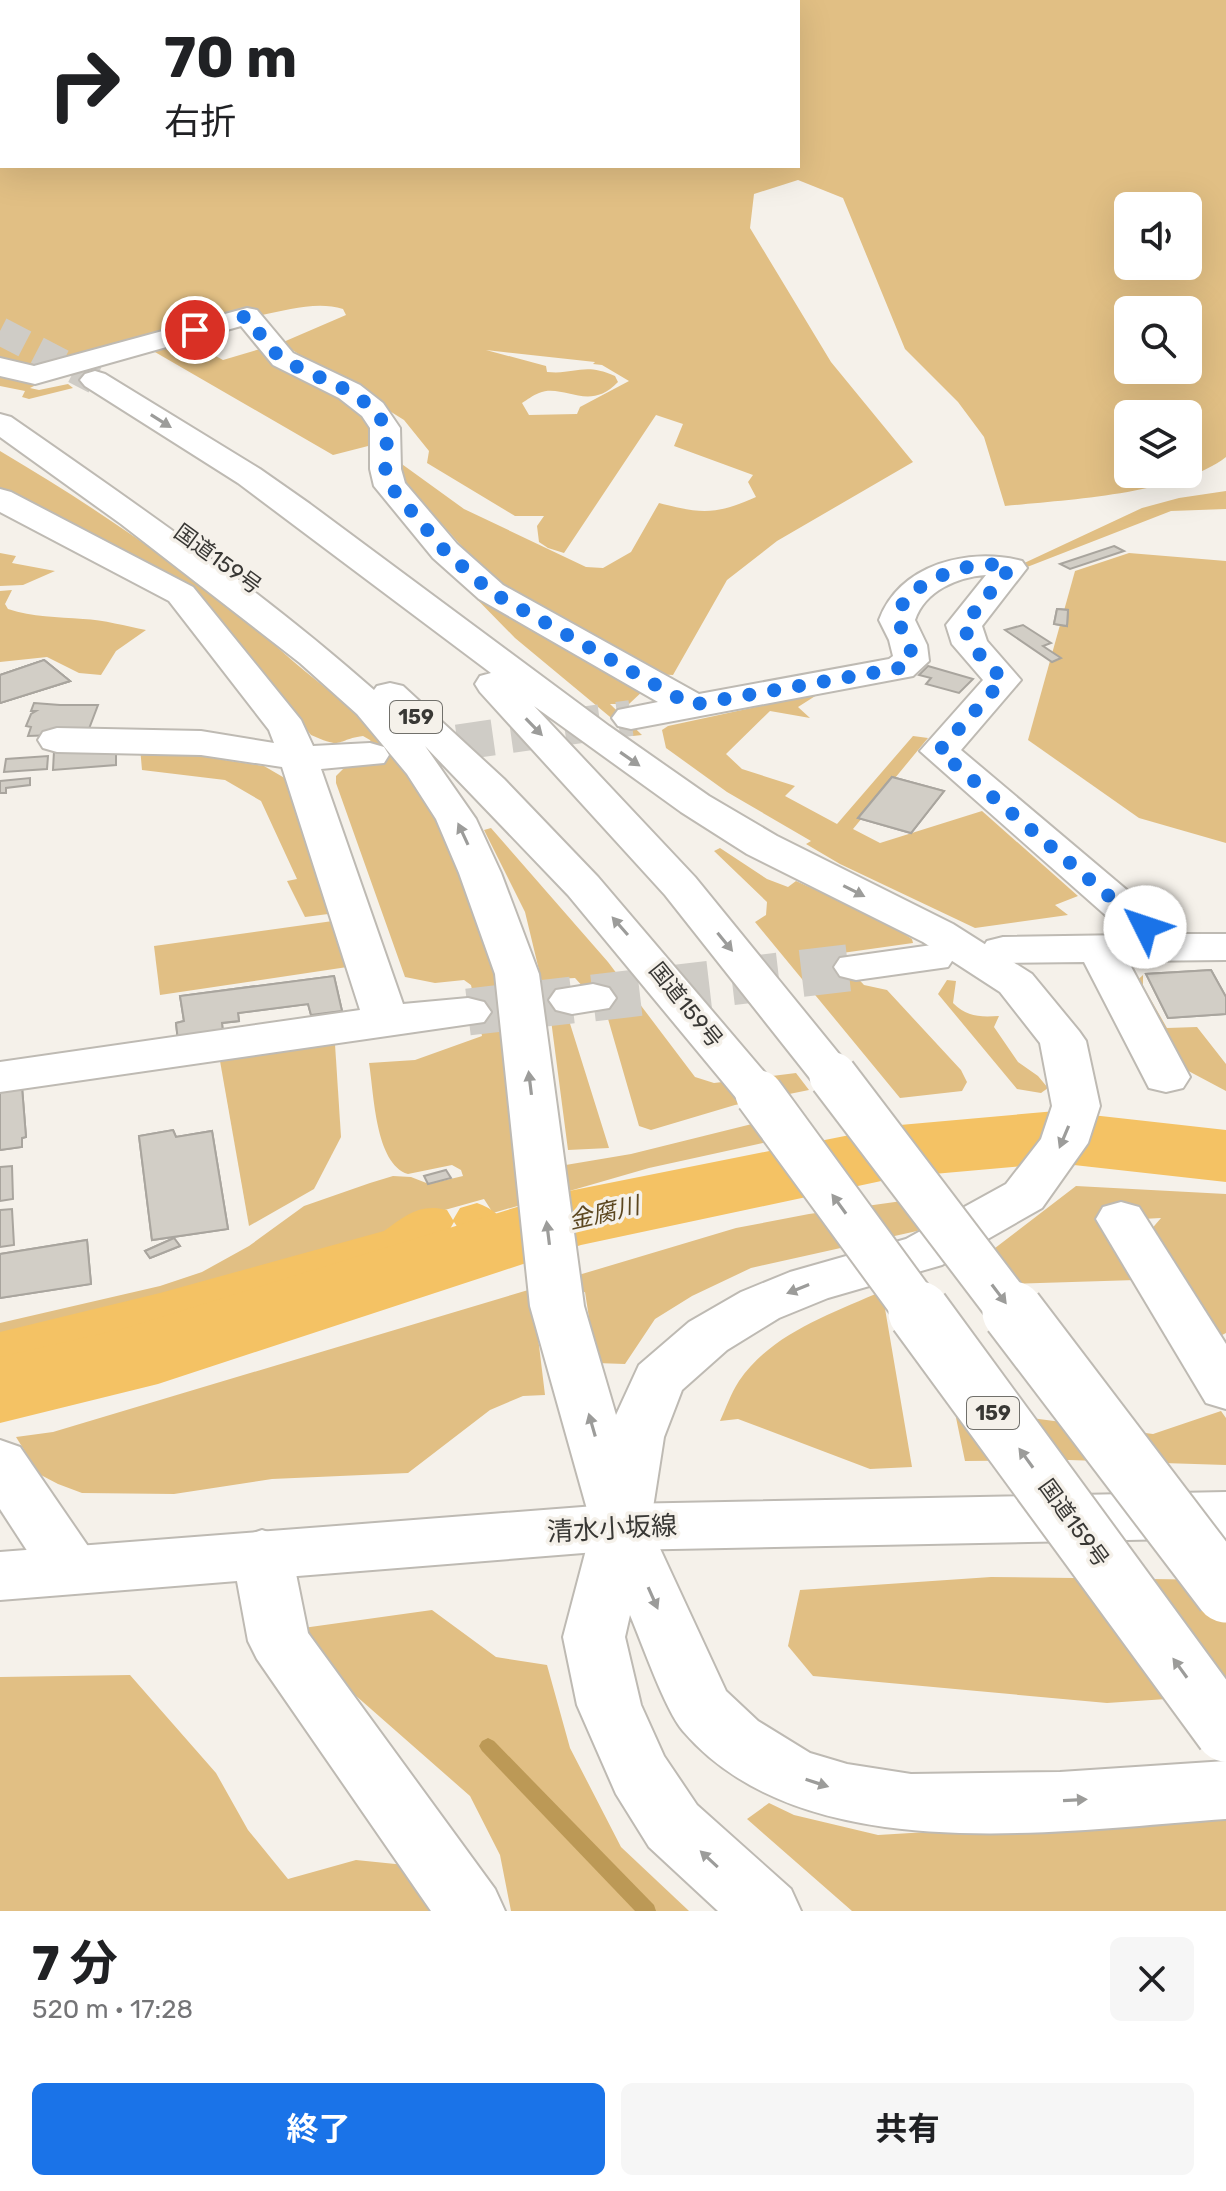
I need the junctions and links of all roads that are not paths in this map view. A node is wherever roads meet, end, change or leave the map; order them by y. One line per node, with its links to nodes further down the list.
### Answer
1 (0, 367): 6 (main road)
2 (95, 380): 5 (main road, 159, one-way to 5)
3 (0, 422): 25 (main road, 159, one-way to 3); 30 (main road, 国道159号 / 159, one-way to 3, bridge)
4 (0, 499): 10 (main road)
5 (299, 511): 25 (main road, 159, one-way to 25); 29 (main road, 159, one-way to 29, bridge)
6 (691, 705): 7 (main road); 13 (main road)
7 (631, 718)
8 (57, 740): 10 (main road)
9 (370, 755): 10 (main road)
10 (296, 758): 18 (main road)
11 (1226, 947): 13 (main road)
12 (1099, 948): 13 (main road); 14 (main road); 20 (main road)
13 (1169, 948)
14 (1003, 950)
15 (932, 958): 16 (main road)
16 (856, 967)
17 (468, 1012): 18 (main road)
18 (386, 1020): 19 (main road)
19 (0, 1077)
20 (1166, 1077)
21 (1121, 1219): 22 (main road)
22 (1226, 1389)
23 (2, 1466): 27 (main road)
24 (1226, 1515): 25 (main road, 清水小坂線)
25 (621, 1527): 26 (main road, 清水小坂線); 31 (main road, 159, one-way to 31); 33 (main road, 159, one-way to 25)
26 (262, 1554): 27 (main road, 清水小坂線); 32 (main road)
27 (71, 1569): 28 (main road, 清水小坂線)
28 (0, 1576)
29 (1226, 1592)
30 (1226, 1731)
31 (1226, 1790)
32 (471, 1911)
33 (767, 1911)

